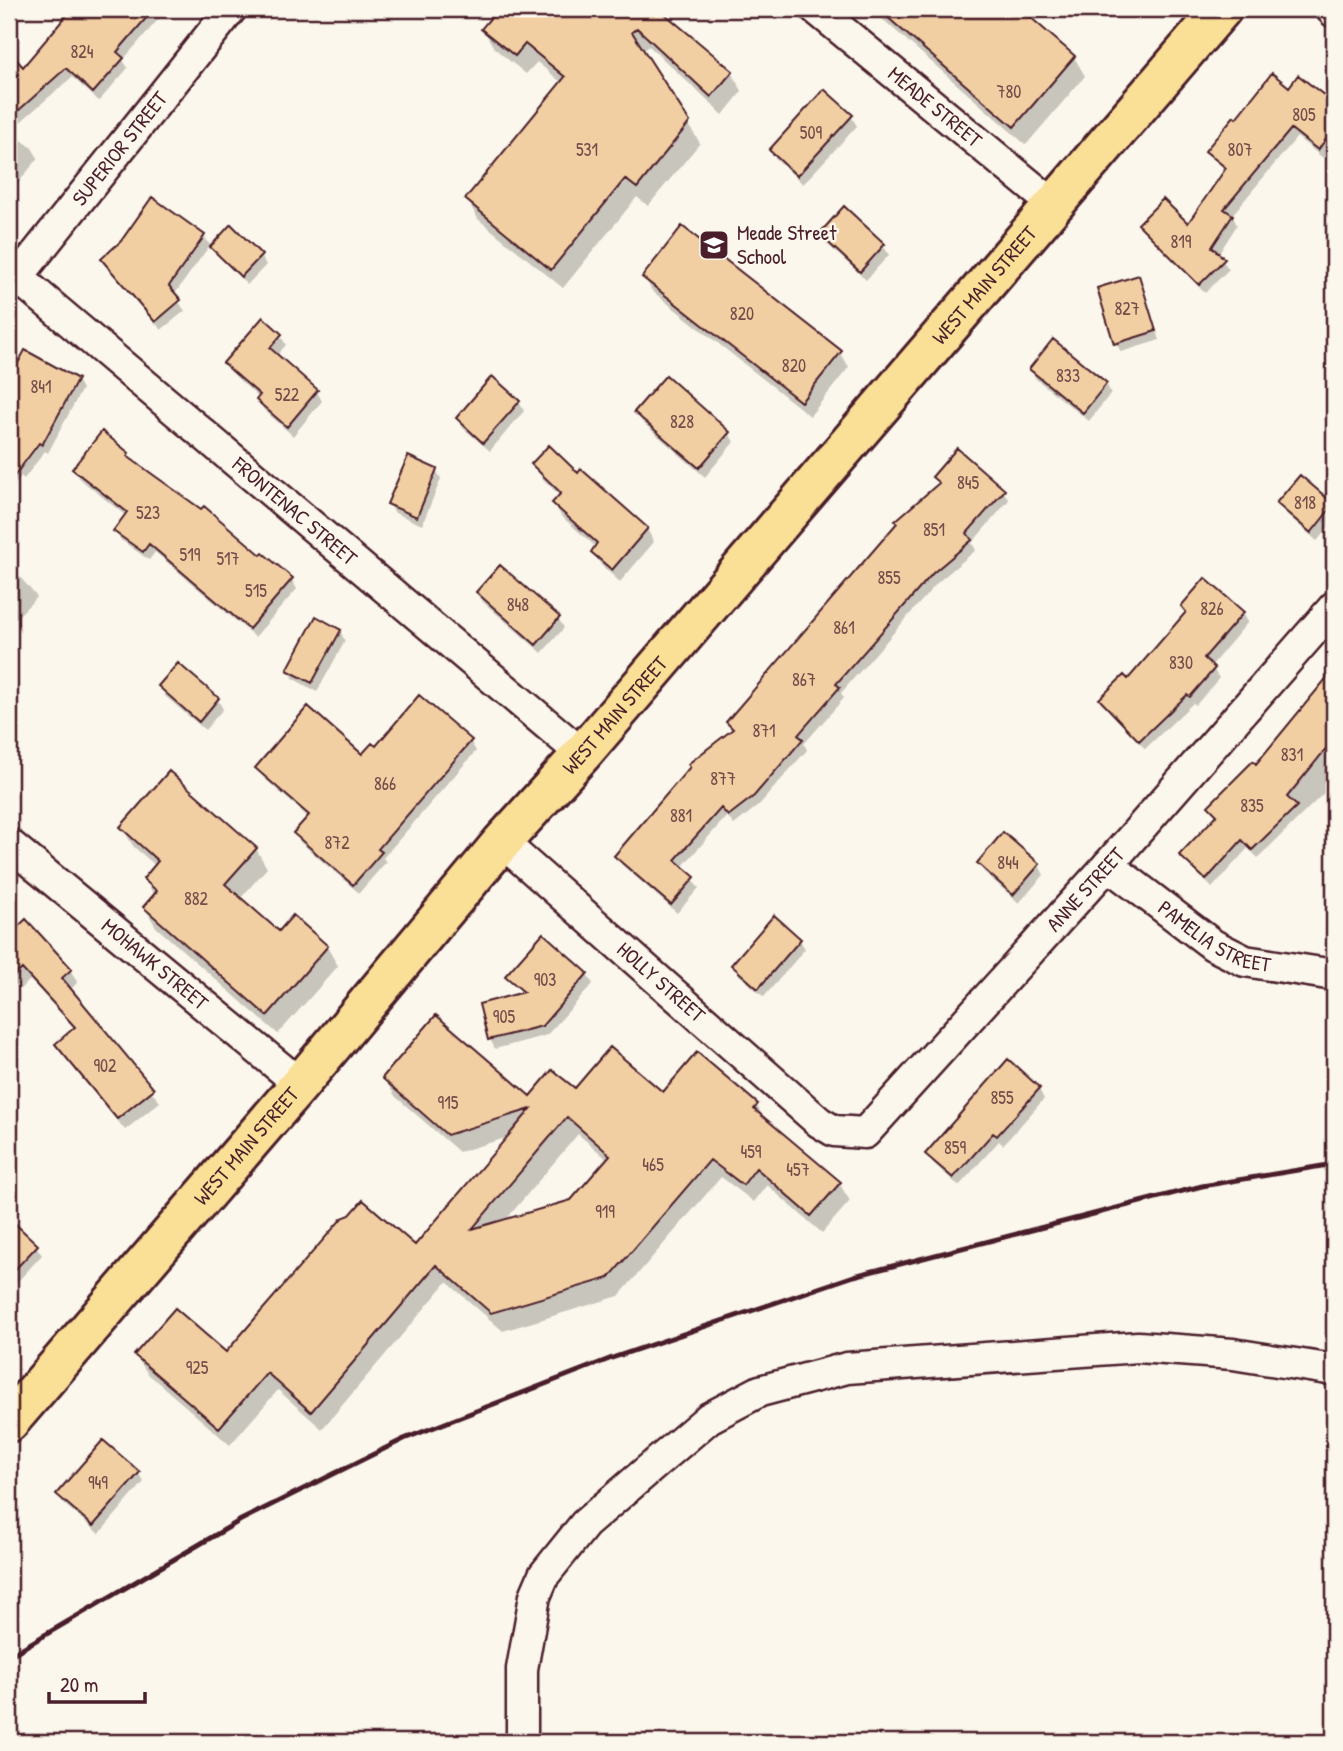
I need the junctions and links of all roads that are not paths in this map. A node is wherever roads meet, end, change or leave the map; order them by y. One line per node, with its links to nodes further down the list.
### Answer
1 (231, 9): 5 (street, SUPERIOR STREET)
2 (816, 9): 4 (street, MEADE STREET)
3 (1222, 9): 4 (main road, WEST MAIN STREET)
4 (1054, 205): 7 (main road, WEST MAIN STREET)
5 (12, 278): 7 (street, FRONTENAC STREET)
6 (1334, 607): 10 (street, ANNE STREET)
7 (582, 754): 8 (main road, WEST MAIN STREET)
8 (502, 842): 12 (main road, WEST MAIN STREET); 13 (street, HOLLY STREET)
9 (10, 846): 12 (street, MOHAWK STREET)
10 (1108, 865): 11 (street, PAMELIA STREET); 13 (street, ANNE STREET)
11 (1334, 975)
12 (300, 1084): 15 (main road, WEST MAIN STREET)
13 (818, 1122)
14 (1334, 1370): 16 (street)
15 (9, 1422)
16 (522, 1742)

